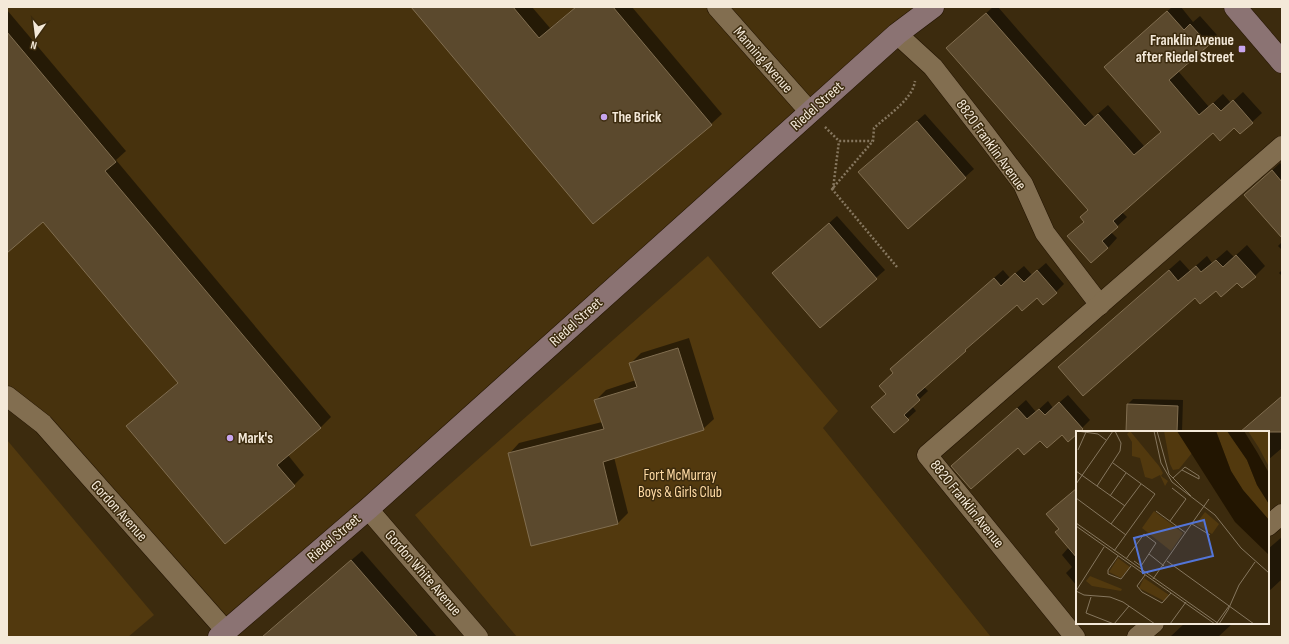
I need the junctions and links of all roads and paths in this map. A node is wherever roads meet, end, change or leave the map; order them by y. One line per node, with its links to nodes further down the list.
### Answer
1 (717, 7): 7 (street, Manning Avenue)
2 (933, 7): 4 (street, Riedel Street)
3 (1235, 7): 5 (street)
4 (897, 34): 7 (street, Riedel Street); 13 (street, 8820 Franklin Avenue)
5 (1282, 62)
6 (915, 79): 9 (path)
7 (810, 112): 8 (path); 15 (street, Riedel Street)
8 (839, 141): 9 (path); 11 (path)
9 (873, 141): 11 (path)
10 (1282, 146): 13 (street, 8820 Franklin Avenue)
11 (832, 189): 12 (path)
12 (897, 267)
13 (1100, 305): 21 (street, 8820 Franklin Avenue)
14 (7, 396): 19 (street, Gordon Avenue)
15 (368, 508): 19 (street, Riedel Street); 20 (street, Gordon White Avenue)
16 (1282, 514): 17 (street)
17 (1269, 525)
18 (1153, 624): 22 (street)
19 (222, 634)
20 (478, 637)
21 (1075, 637)
22 (1137, 637)

